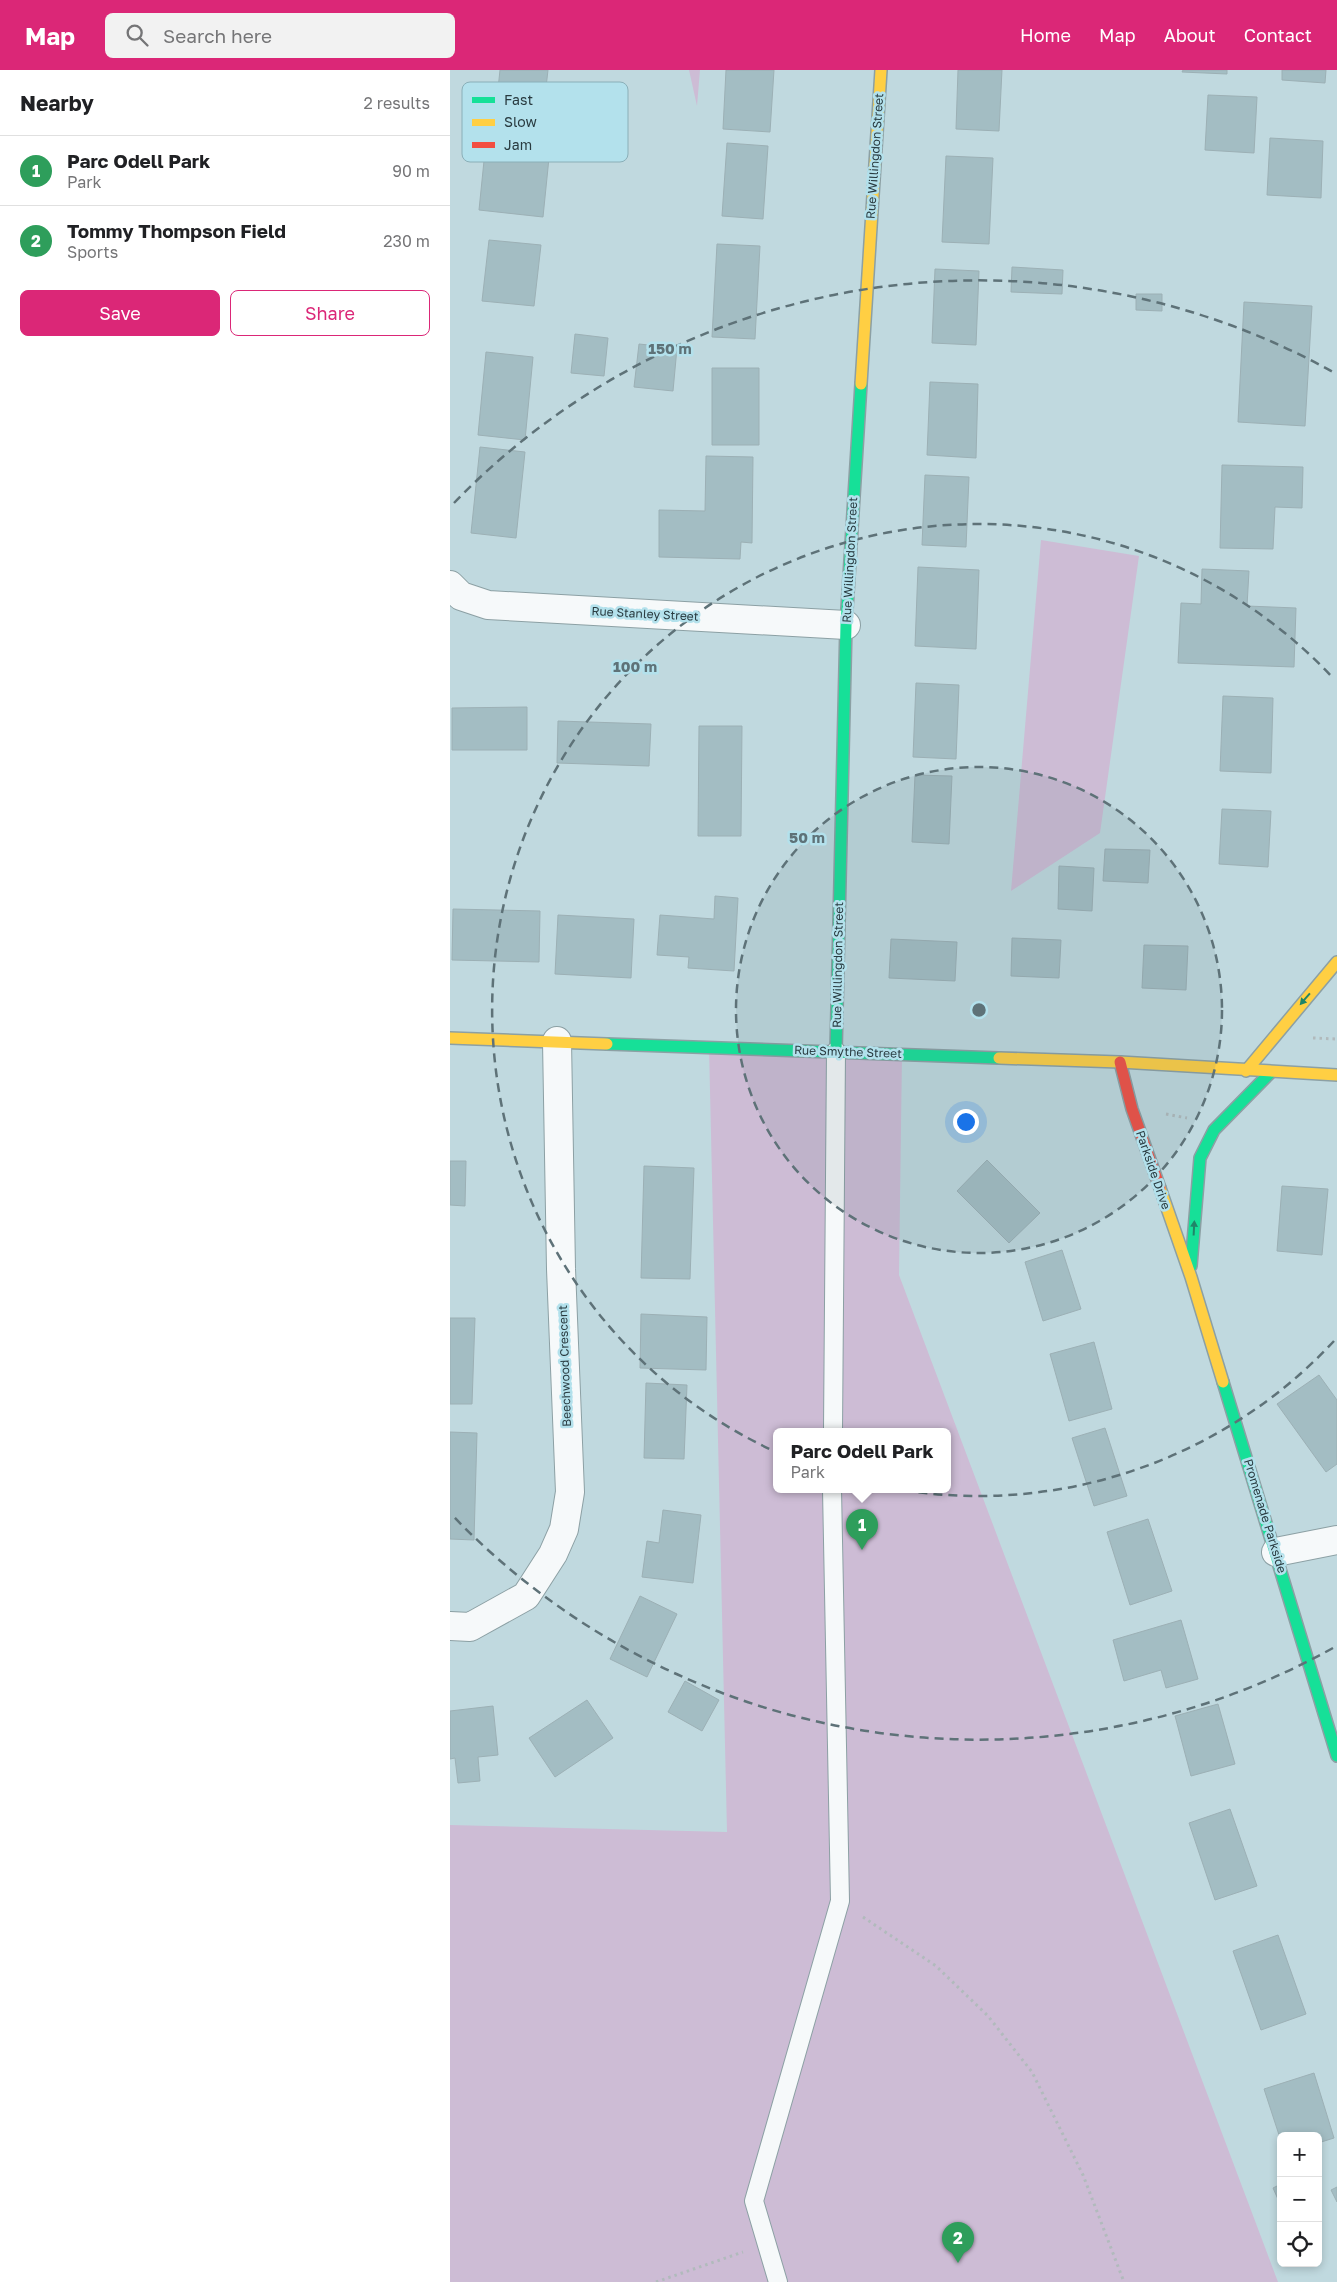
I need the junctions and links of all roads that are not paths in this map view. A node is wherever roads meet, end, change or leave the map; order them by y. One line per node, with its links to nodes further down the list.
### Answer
1 (881, 70): 3 (street, Rue Willingdon Street)
2 (450, 585): 3 (street, Rue Stanley Street)
3 (846, 625): 7 (street, Rue Willingdon Street)
4 (1337, 962): 9 (street, one-way to 9)
5 (450, 1038): 6 (street, Rue Smythe Street)
6 (557, 1041): 7 (street, Rue Smythe Street); 17 (street, Beechwood Crescent)
7 (836, 1052): 8 (street, Rue Smythe Street); 13 (lane)
8 (1120, 1062): 9 (street, Rue Smythe Street); 12 (street, Parkside Drive)
9 (1246, 1072): 10 (street, Rue Smythe Street)
10 (1271, 1072): 11 (street); 12 (street, one-way to 10)
11 (1337, 1075)
12 (1191, 1277): 16 (street, Promenade Parkside)
13 (833, 1428)
14 (832, 1493): 19 (lane)
15 (1337, 1540): 16 (street)
16 (1276, 1552): 18 (street, Promenade Parkside)
17 (450, 1626)
18 (1337, 1756)
19 (778, 2282)

